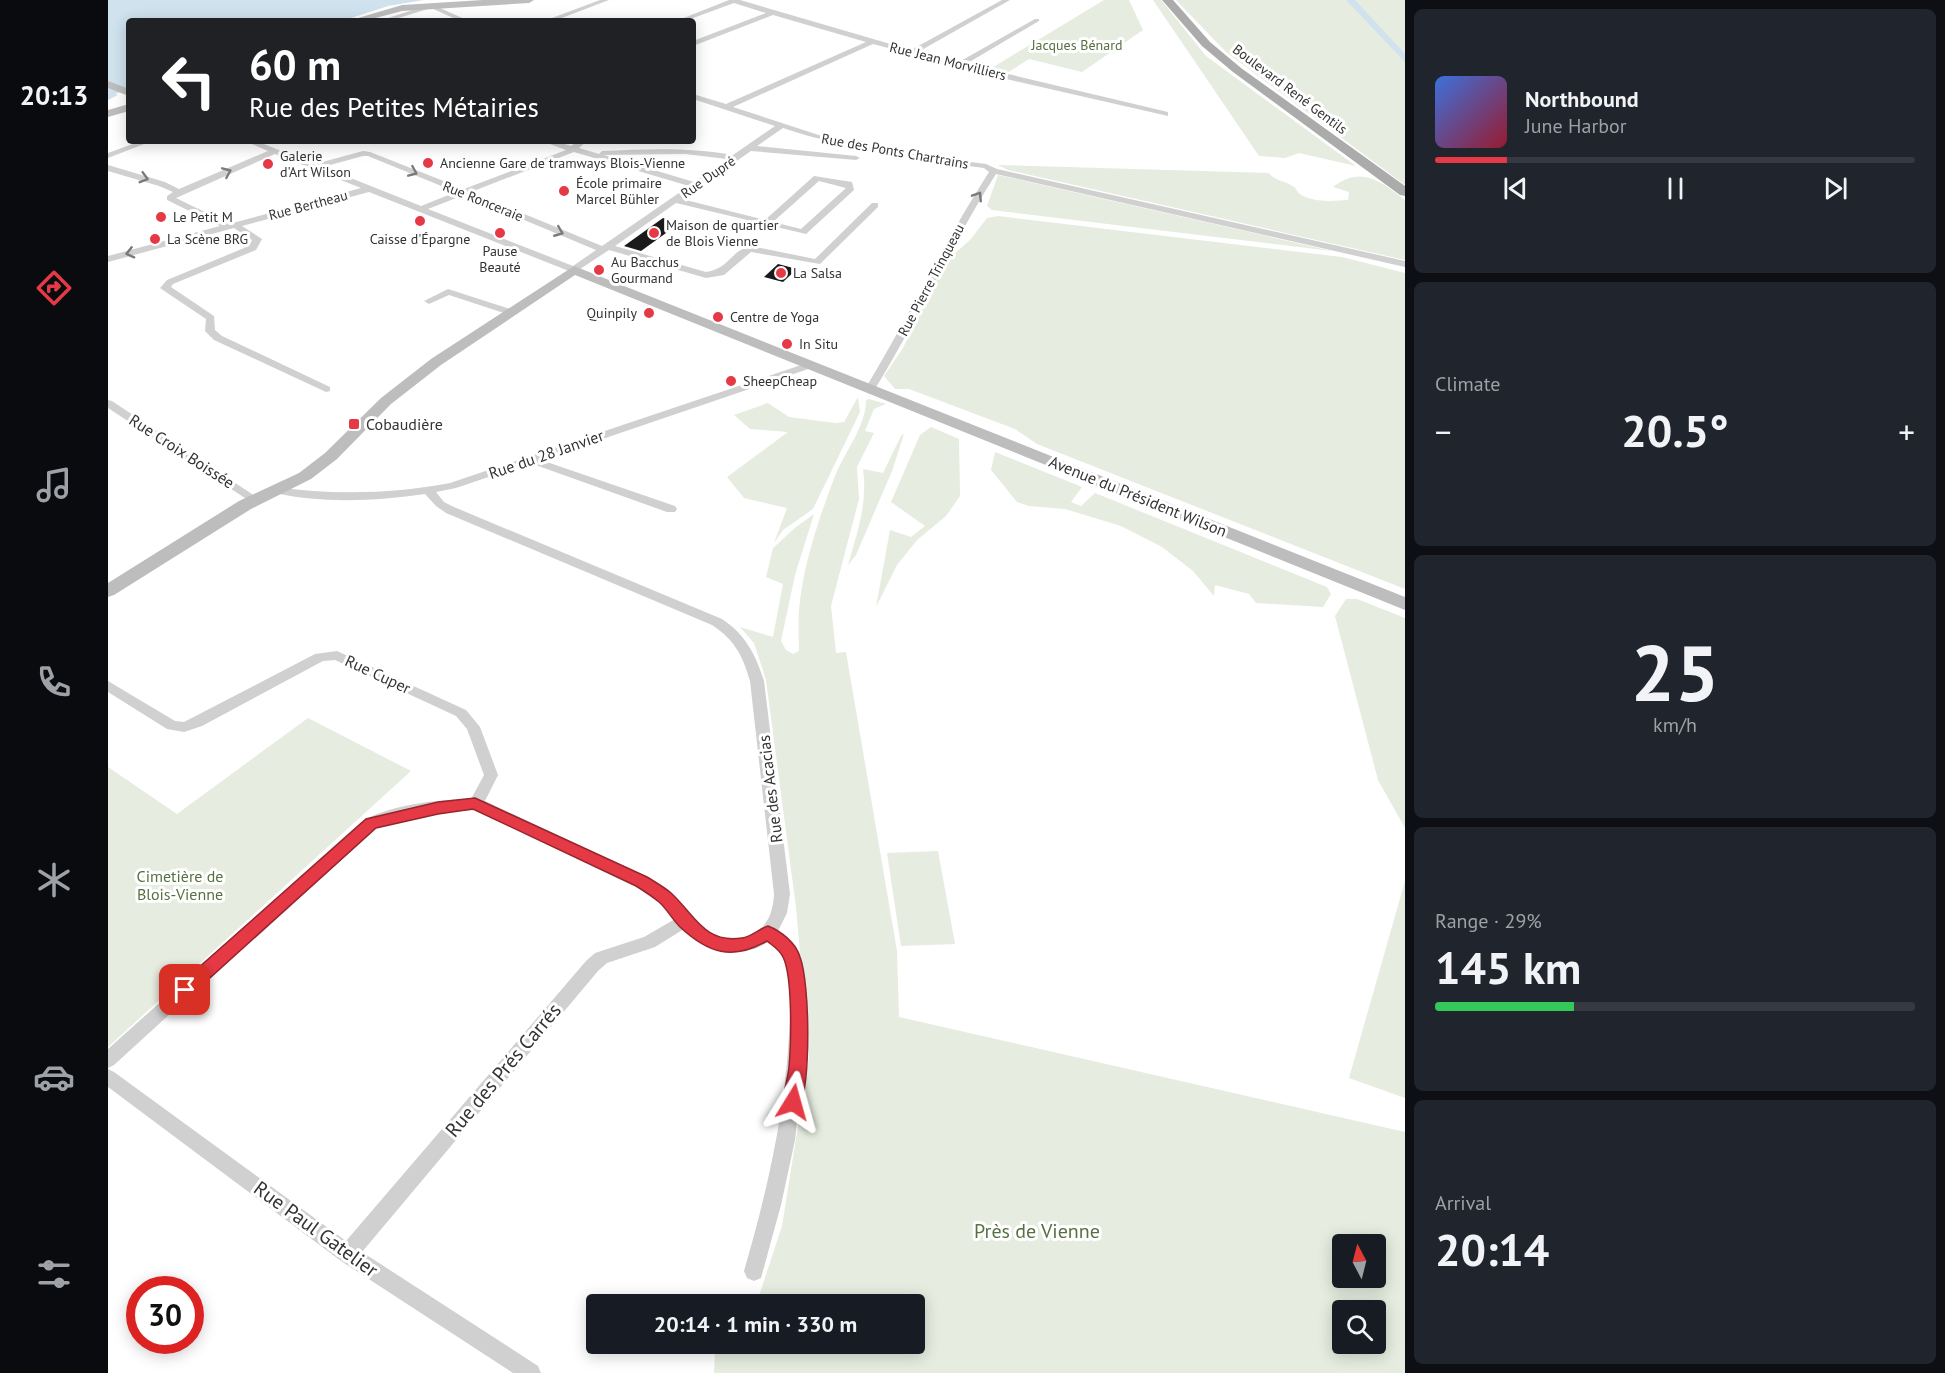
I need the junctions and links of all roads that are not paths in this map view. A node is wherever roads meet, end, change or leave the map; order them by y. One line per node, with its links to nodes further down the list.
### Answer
1 (529, 0): 6 (main road)
2 (606, 0): 11 (street)
3 (734, 0): 7 (street, Rue Jean Morvilliers); 12 (street)
4 (1008, 0): 16 (street)
5 (1167, 0): 45 (main road, Boulevard René Gentils)
6 (431, 6): 8 (main road); 9 (street); 10 (street)
7 (771, 13): 14 (street, Rue Jean Morvilliers); 15 (street)
8 (363, 18)
9 (392, 18)
10 (459, 18)
11 (555, 18)
12 (687, 18)
13 (1037, 20): 17 (street)
14 (872, 42): 16 (street, Rue Jean Morvilliers); 21 (street)
15 (696, 43)
16 (911, 53): 17 (street, Rue Jean Morvilliers)
17 (960, 64): 24 (street, Rue Jean Morvilliers)
18 (108, 84): 19 (main road)
19 (126, 91)
20 (696, 97): 21 (street, Rue des Ponts Chartrains)
21 (726, 107): 25 (street, Rue des Ponts Chartrains)
22 (126, 108): 23 (main road)
23 (108, 114)
24 (1165, 114)
25 (782, 125): 31 (street, Rue Dupré); 41 (street, Rue des Ponts Chartrains)
26 (140, 144): 36 (street)
27 (257, 144): 33 (street)
28 (367, 144): 34 (street)
29 (556, 144): 32 (street)
30 (580, 144): 32 (street)
31 (748, 148): 37 (street, Rue Dupré); 38 (street)
32 (574, 149): 35 (street); 46 (street)
33 (275, 151): 39 (street); 44 (street, one-way to 33)
34 (363, 153): 39 (street); 46 (street, Rue Ronceraie, one-way to 46)
35 (589, 153): 37 (street); 42 (street)
36 (108, 156)
37 (734, 158): 42 (street, Rue Dupré)
38 (856, 158)
39 (315, 167): 43 (street)
40 (108, 168): 44 (street, one-way to 44)
41 (994, 171): 54 (street, Rue des Ponts Chartrains); 60 (street, Rue Pierre Trinqueau, one-way to 41)
42 (695, 185): 47 (street, Rue Dupré)
43 (369, 189): 49 (street); 51 (street, Rue Bertheau)
44 (179, 192): 51 (street)
45 (1405, 192)
46 (463, 193): 49 (street); 52 (street, Rue Ronceraie, one-way to 52)
47 (675, 200): 50 (street); 52 (street, Rue Dupré)
48 (875, 205): 52 (street, Rue Ronceraie)
49 (421, 210): 55 (street)
50 (767, 223): 50 (street)
51 (231, 226): 53 (street, Rue Bertheau, one-way to 53); 59 (street)
52 (606, 248): 55 (street, Rue Dupré)
53 (108, 259)
54 (1405, 264)
55 (574, 270): 57 (main road); 58 (main road, Avenue du Président Wilson)
56 (429, 300): 57 (street)
57 (513, 313): 63 (main road)
58 (810, 365): 60 (main road, Avenue du Président Wilson); 62 (street, Rue du 28 Janvier)
59 (326, 389)
60 (870, 389): 68 (main road, Avenue du Président Wilson)
61 (111, 408): 65 (street, Rue Croix Boissée)
62 (529, 459): 64 (street, Rue du 28 Janvier); 66 (street)
63 (275, 490): 64 (street, Rue du 28 Janvier); 65 (main road)
64 (428, 490): 72 (street, Rue des Acacias)
65 (255, 500): 67 (main road)
66 (671, 509)
67 (108, 591)
68 (1405, 604)
69 (108, 686): 70 (street, Rue Cuper)
70 (475, 804): 71 (street); 73 (street)
71 (685, 921): 72 (street); 75 (street, Rue des Prés Carrés)
72 (768, 933): 76 (street)
73 (108, 1060)
74 (108, 1077): 75 (street, Rue Paul Gatelier)
75 (348, 1254): 77 (street, Rue Paul Gatelier)
76 (754, 1271)
77 (531, 1373)

